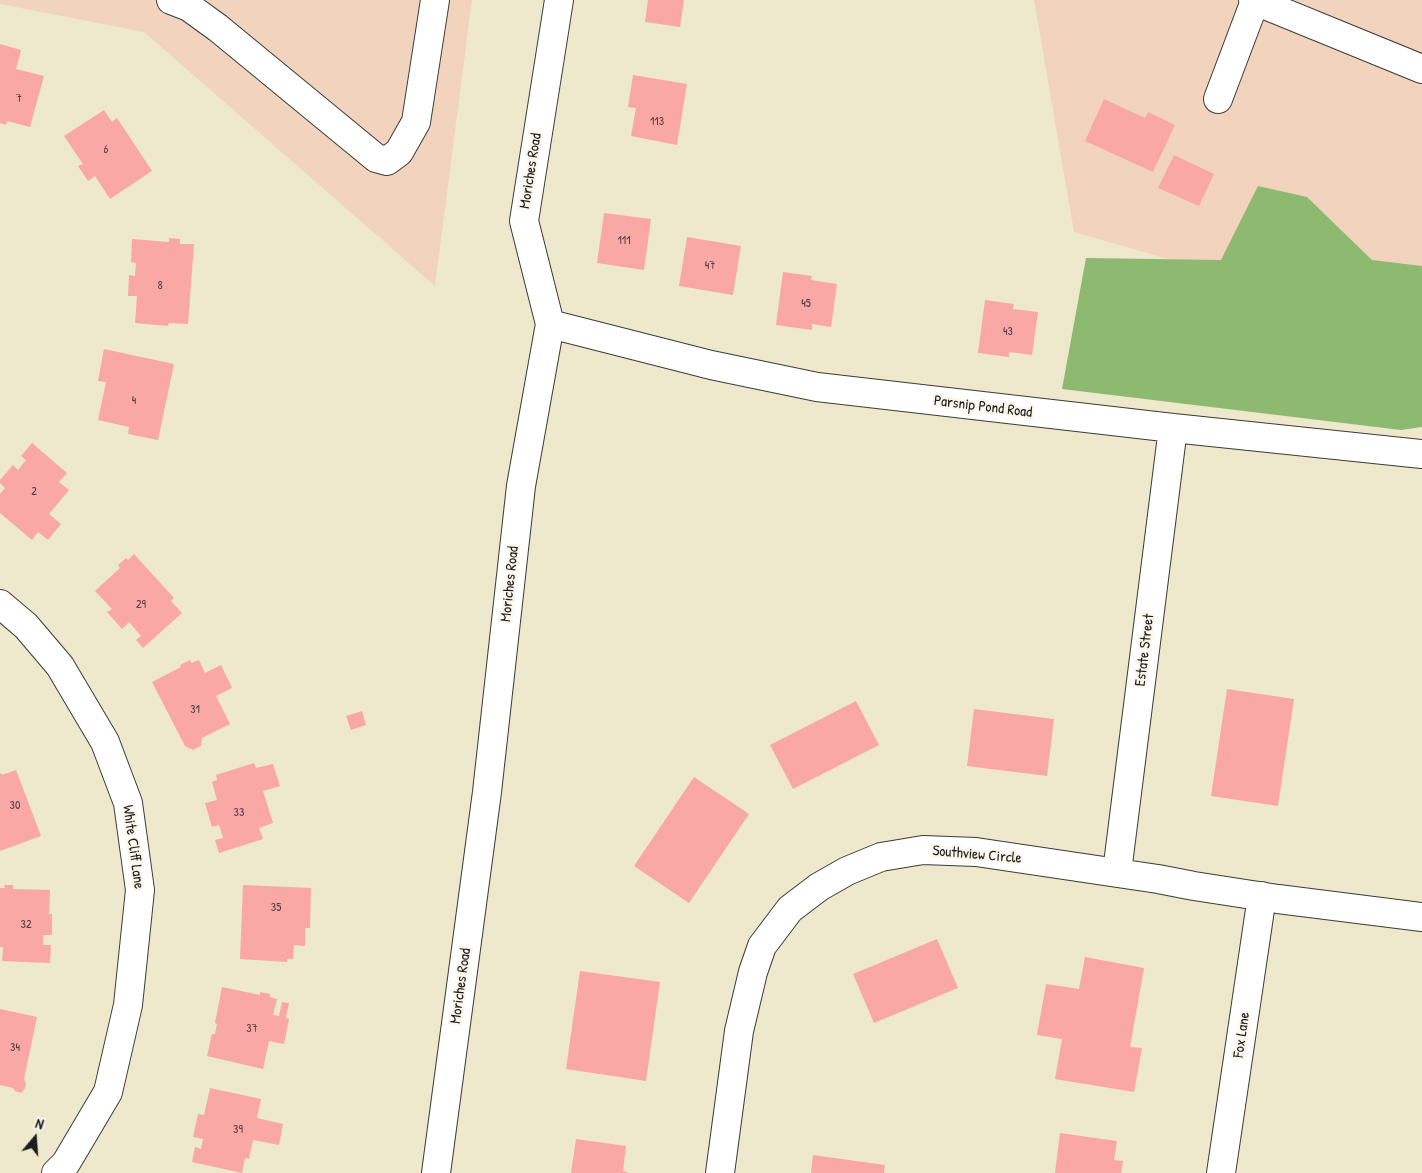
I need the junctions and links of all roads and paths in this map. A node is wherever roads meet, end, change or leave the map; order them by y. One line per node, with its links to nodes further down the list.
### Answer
1 (435, 0): 4 (street)
2 (559, 0): 7 (street, Moriches Road)
3 (1254, 0): 5 (street); 6 (street)
4 (184, 2)
5 (1422, 68)
6 (1218, 99)
7 (550, 324): 8 (street, Parsnip Pond Road); 15 (street, Moriches Road)
8 (1173, 428): 9 (street, Parsnip Pond Road); 11 (street, Estate Street)
9 (1422, 454)
10 (0, 604): 14 (street, White Cliff Lane)
11 (1117, 872): 12 (street, Southview Circle); 16 (street, Southview Circle)
12 (1262, 896): 13 (street, Southview Circle); 17 (street, Fox Lane)
13 (1422, 917)
14 (56, 1173)
15 (436, 1173)
16 (720, 1173)
17 (1221, 1173)

